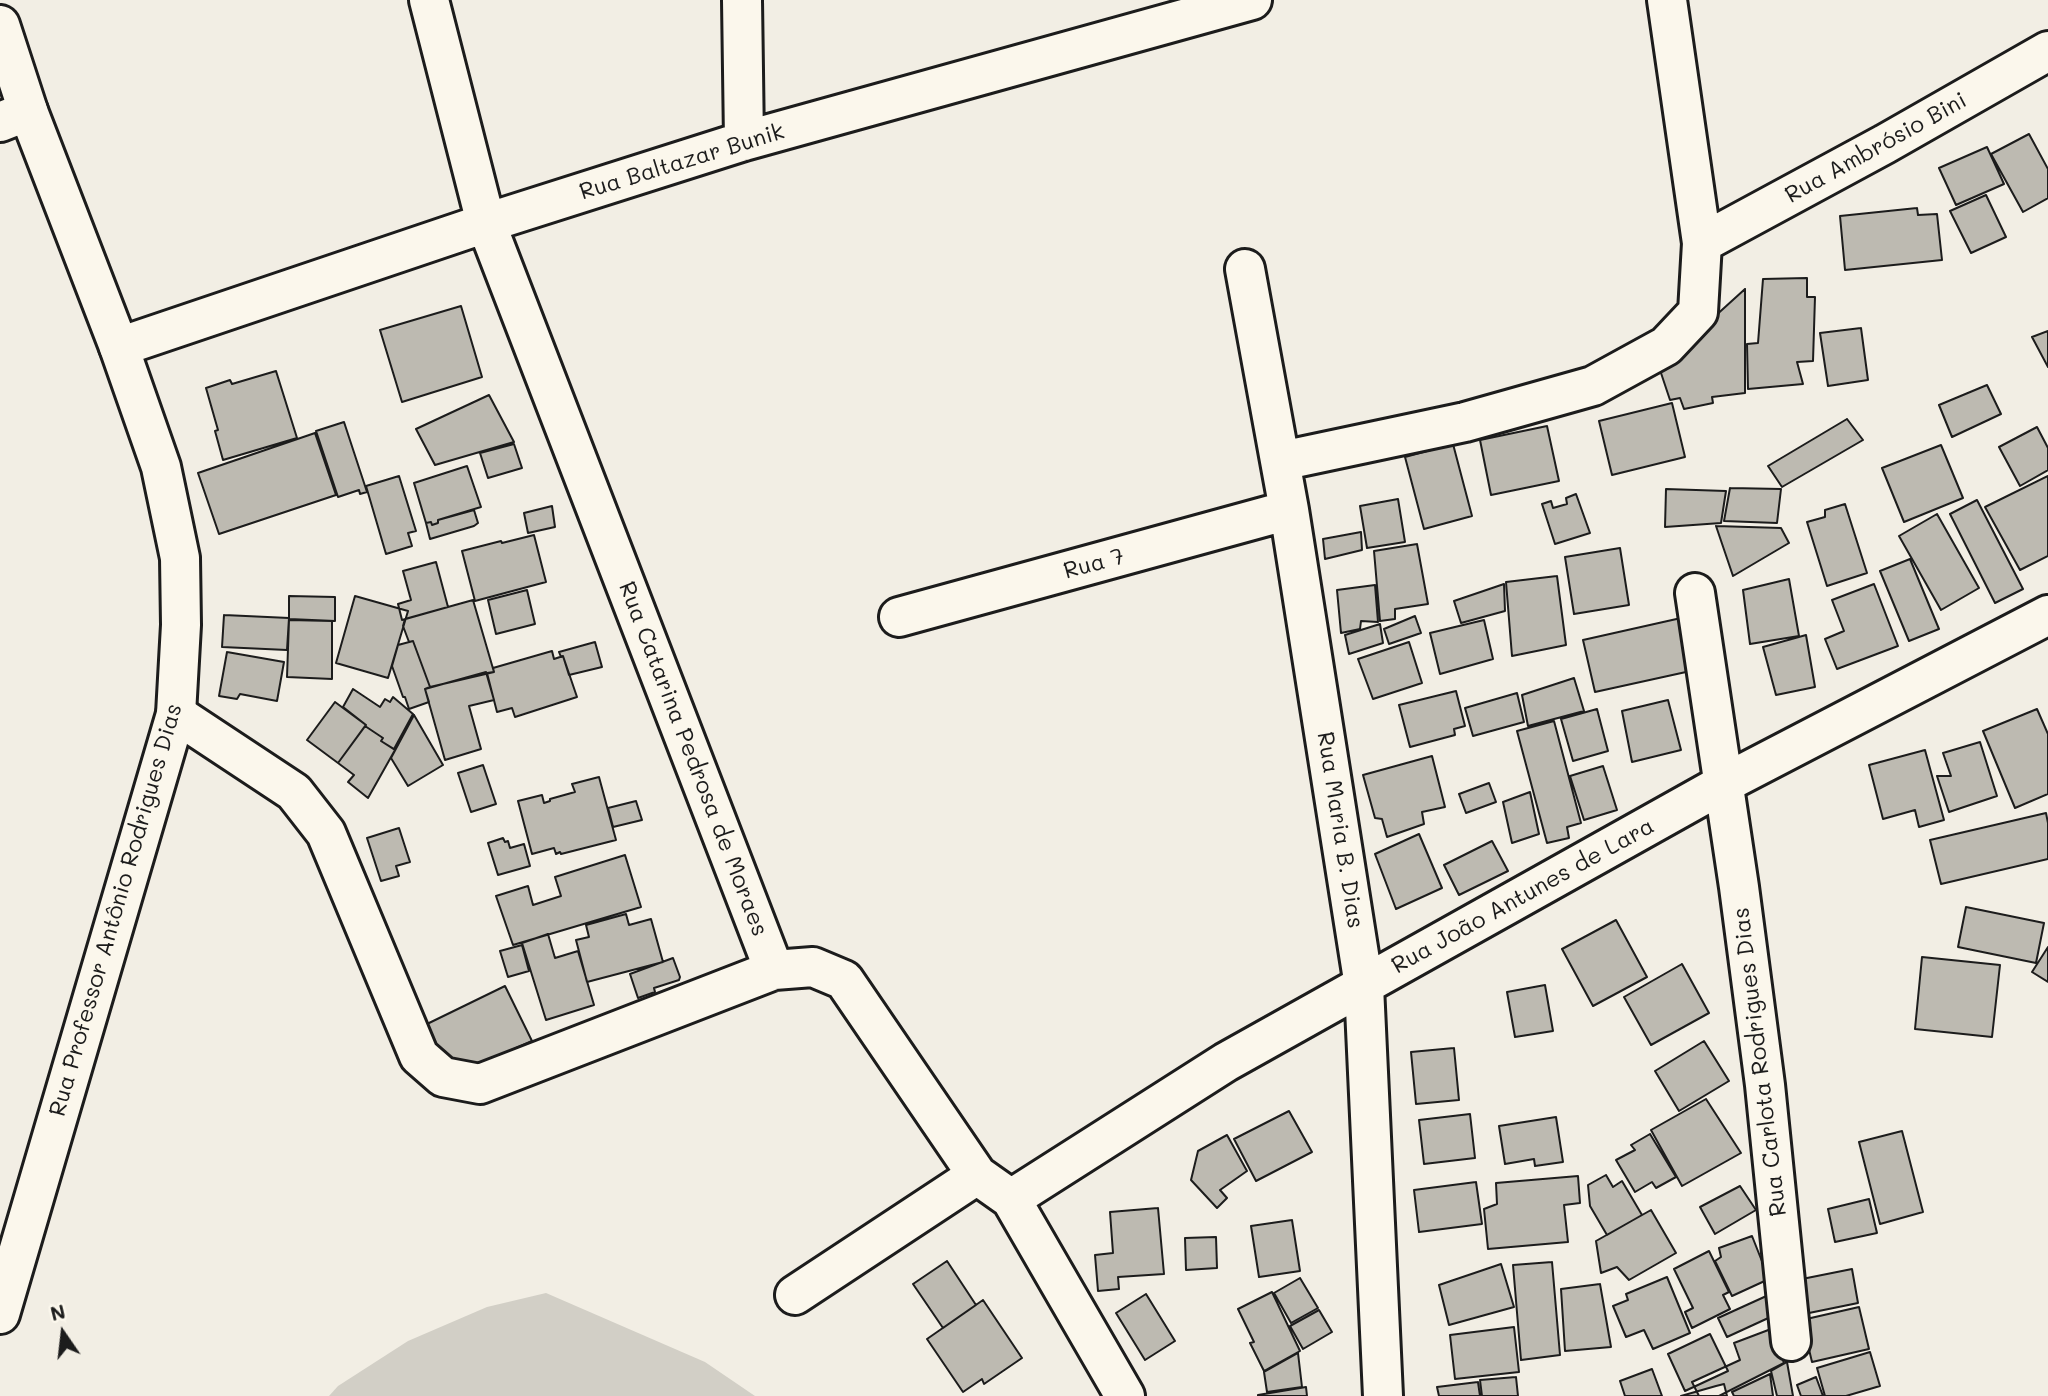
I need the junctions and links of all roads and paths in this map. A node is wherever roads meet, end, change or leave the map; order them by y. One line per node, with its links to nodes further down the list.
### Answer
1 (429, 0): 9 (street, Rua Catarina Pedrosa de Moraes)
2 (742, 0): 8 (street)
3 (1252, 0): 8 (street, Rua Baltazar Bunik)
4 (1667, 0): 10 (street)
5 (0, 24): 7 (street, Rua Professor Antônio Rodrigues Dias)
6 (2048, 51): 10 (street, Rua Ambrósio Bini)
7 (14, 116): 12 (street, Rua Professor Antônio Rodrigues Dias)
8 (744, 141): 9 (street, Rua Baltazar Bunik)
9 (486, 223): 12 (street, Rua Baltazar Bunik); 20 (street, Rua Catarina Pedrosa de Moraes)
10 (1702, 243): 13 (street)
11 (1245, 269): 13 (street, Rua Maria B. Dias)
12 (119, 347): 18 (street, Rua Professor Antônio Rodrigues Dias)
13 (1281, 461): 14 (street, Rua Maria B. Dias)
14 (1289, 510): 17 (street, Rua 7); 21 (street, Rua Maria B. Dias)
15 (1695, 593): 19 (street, Rua Carlota Rodrigues Dias)
16 (2048, 615): 19 (street, Rua João Antunes de Lara)
17 (899, 617)
18 (176, 714): 20 (street); 25 (street, Rua Professor Antônio Rodrigues Dias)
19 (1723, 784): 21 (street, Rua João Antunes de Lara); 26 (street, Rua Carlota Rodrigues Dias)
20 (774, 970): 22 (street)
21 (1364, 986): 23 (street, Rua João Antunes de Lara); 28 (street, Rua Maria B. Dias)
22 (977, 1175): 23 (street); 24 (street)
23 (1011, 1199): 27 (street)
24 (795, 1295)
25 (0, 1314)
26 (1791, 1341)
27 (1125, 1396)
28 (1383, 1396)

